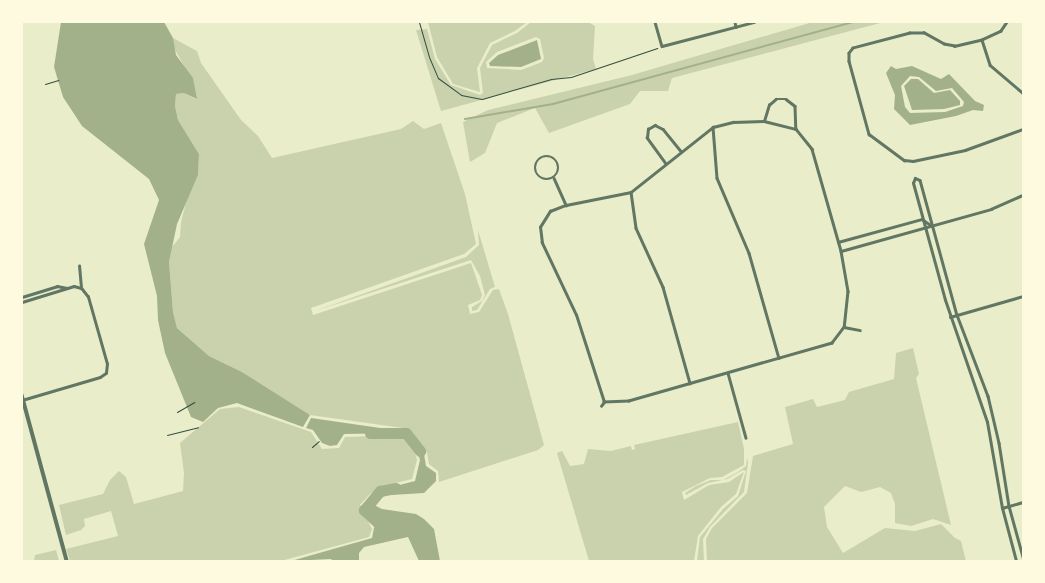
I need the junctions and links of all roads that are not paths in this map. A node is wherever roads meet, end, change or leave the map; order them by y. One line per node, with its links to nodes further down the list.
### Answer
1 (655, 22): 5 (street)
2 (735, 22): 5 (street)
3 (754, 22): 5 (street)
4 (1007, 22): 6 (street)
5 (736, 27)
6 (982, 40): 7 (street); 11 (street)
7 (1023, 93)
8 (764, 121): 9 (street); 10 (street); 10 (street)
9 (713, 127): 12 (street); 33 (street)
10 (796, 129): 21 (street)
11 (1023, 129)
12 (681, 151): 13 (street); 13 (street)
13 (665, 163): 15 (street)
14 (554, 178): 14 (street); 17 (street)
15 (631, 192): 17 (street); 35 (street)
16 (1023, 195): 19 (street)
17 (566, 205): 37 (street)
18 (922, 219): 19 (street); 19 (street); 20 (street); 21 (street)
19 (932, 226): 20 (street); 29 (street)
20 (924, 228): 22 (street); 30 (street)
21 (838, 242): 22 (street)
22 (841, 251): 31 (street)
23 (79, 266): 25 (street)
24 (68, 288): 25 (street); 27 (street); 28 (street)
25 (81, 288): 36 (street)
26 (1023, 296): 29 (street)
27 (22, 297)
28 (22, 302)
29 (957, 315): 30 (street); 41 (street)
30 (950, 317): 42 (street)
31 (844, 327): 32 (street); 33 (street)
32 (860, 330)
33 (779, 358): 34 (street)
34 (728, 373): 35 (street); 39 (street)
35 (690, 383): 37 (street)
36 (22, 398): 44 (street)
37 (604, 402): 38 (street)
38 (601, 406)
39 (746, 438)
40 (1023, 502): 41 (street)
41 (1009, 506): 42 (street); 43 (street)
42 (1002, 508): 45 (street)
43 (1023, 557)
44 (67, 561)
45 (1016, 561)

